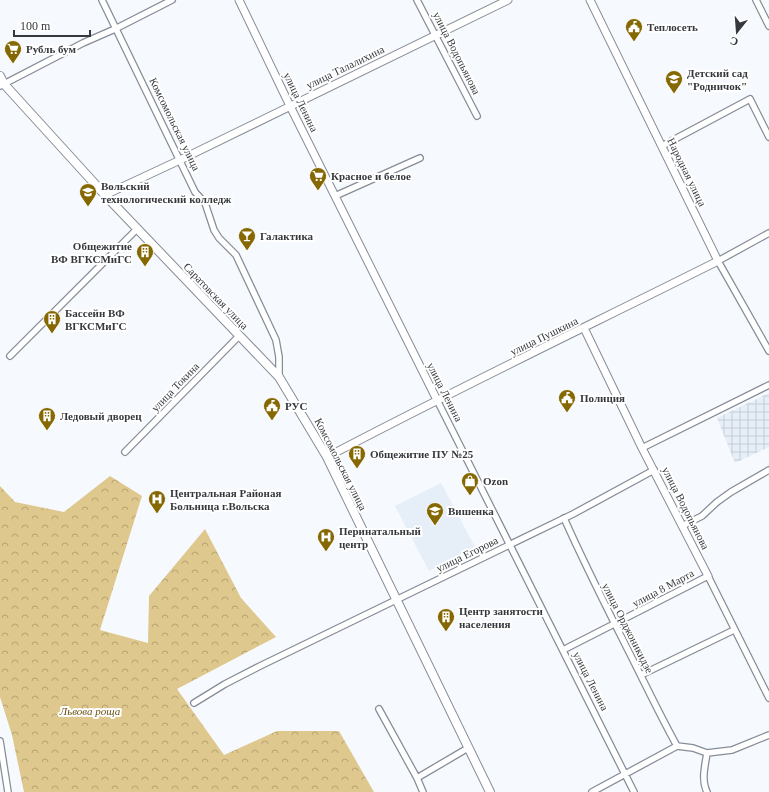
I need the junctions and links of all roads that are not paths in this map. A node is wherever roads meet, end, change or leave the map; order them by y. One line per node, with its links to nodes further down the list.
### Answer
1 (102, 0): 9 (street, Комсомольская улица)
2 (172, 0): 9 (street)
3 (239, 0): 13 (street, улица Ленина)
4 (417, 0): 10 (street, улица Водопьянова)
5 (508, 0): 10 (street, улица Талалихина)
6 (590, 0): 16 (street, Народная улица)
7 (756, 0): 8 (street)
8 (769, 24)
9 (116, 29): 12 (street); 18 (street, Комсомольская улица)
10 (435, 35): 13 (street, улица Талалихина); 14 (street, улица Водопьянова)
11 (0, 76): 12 (main road, Саратовская улица)
12 (1, 84): 19 (main road, Саратовская улица)
13 (290, 106): 18 (street, улица Талалихина); 20 (street, улица Ленина)
14 (477, 116)
15 (769, 137): 16 (street)
16 (662, 146): 23 (street, Народная улица)
17 (420, 158): 20 (street)
18 (180, 160): 19 (street, улица Талалихина); 28 (street, Комсомольская улица)
19 (104, 195): 21 (main road, Саратовская улица)
20 (335, 196): 30 (street, улица Ленина)
21 (138, 229): 25 (main road, Саратовская улица); 27 (street)
22 (769, 232): 23 (street, улица Пушкина)
23 (718, 260): 24 (street, улица Пушкина); 26 (street, Народная улица)
24 (584, 328): 30 (street, улица Пушкина); 31 (street, улица Водопьянова)
25 (239, 336): 28 (main road, Саратовская улица); 32 (street, улица Токина)
26 (769, 352)
27 (10, 356)
28 (279, 377): 33 (main road, Комсомольская улица)
29 (769, 385): 31 (street)
30 (437, 400): 33 (street, улица Пушкина); 38 (street, улица Ленина)
31 (642, 448): 34 (street, улица Водопьянова)
32 (125, 452)
33 (327, 457): 40 (main road, Комсомольская улица)
34 (654, 470): 36 (street, улица Егорова); 37 (street, улица Водопьянова)
35 (769, 470): 37 (street)
36 (564, 518): 38 (street, улица Егорова); 41 (street, улица Орджоникидзе)
37 (682, 526): 39 (street, улица Водопьянова)
38 (510, 544): 40 (street, улица Егорова); 43 (street, улица Ленина)
39 (708, 576): 41 (street, улица 8 Марта); 42 (street, улица Водопьянова)
40 (396, 599): 46 (street, улица Егорова); 51 (main road, Комсомольская улица)
41 (615, 624): 43 (street, улица 8 Марта); 44 (street, улица Орджоникидзе)
42 (734, 630): 44 (street); 45 (street, улица Водопьянова)
43 (563, 650): 53 (street, улица Ленина)
44 (641, 675): 50 (street, улица Орджоникидзе)
45 (769, 698)
46 (194, 703)
47 (379, 709): 54 (street)
48 (769, 735): 52 (street)
49 (0, 741): 56 (street)
50 (677, 746): 52 (street); 53 (street)
51 (468, 748): 54 (street); 58 (main road, Комсомольская улица)
52 (707, 753): 55 (street)
53 (625, 774): 59 (street); 60 (street, улица Ленина)
54 (417, 778): 57 (street)
55 (706, 789)
56 (6, 792)
57 (423, 792)
58 (490, 792)
59 (592, 792)
60 (634, 792)

